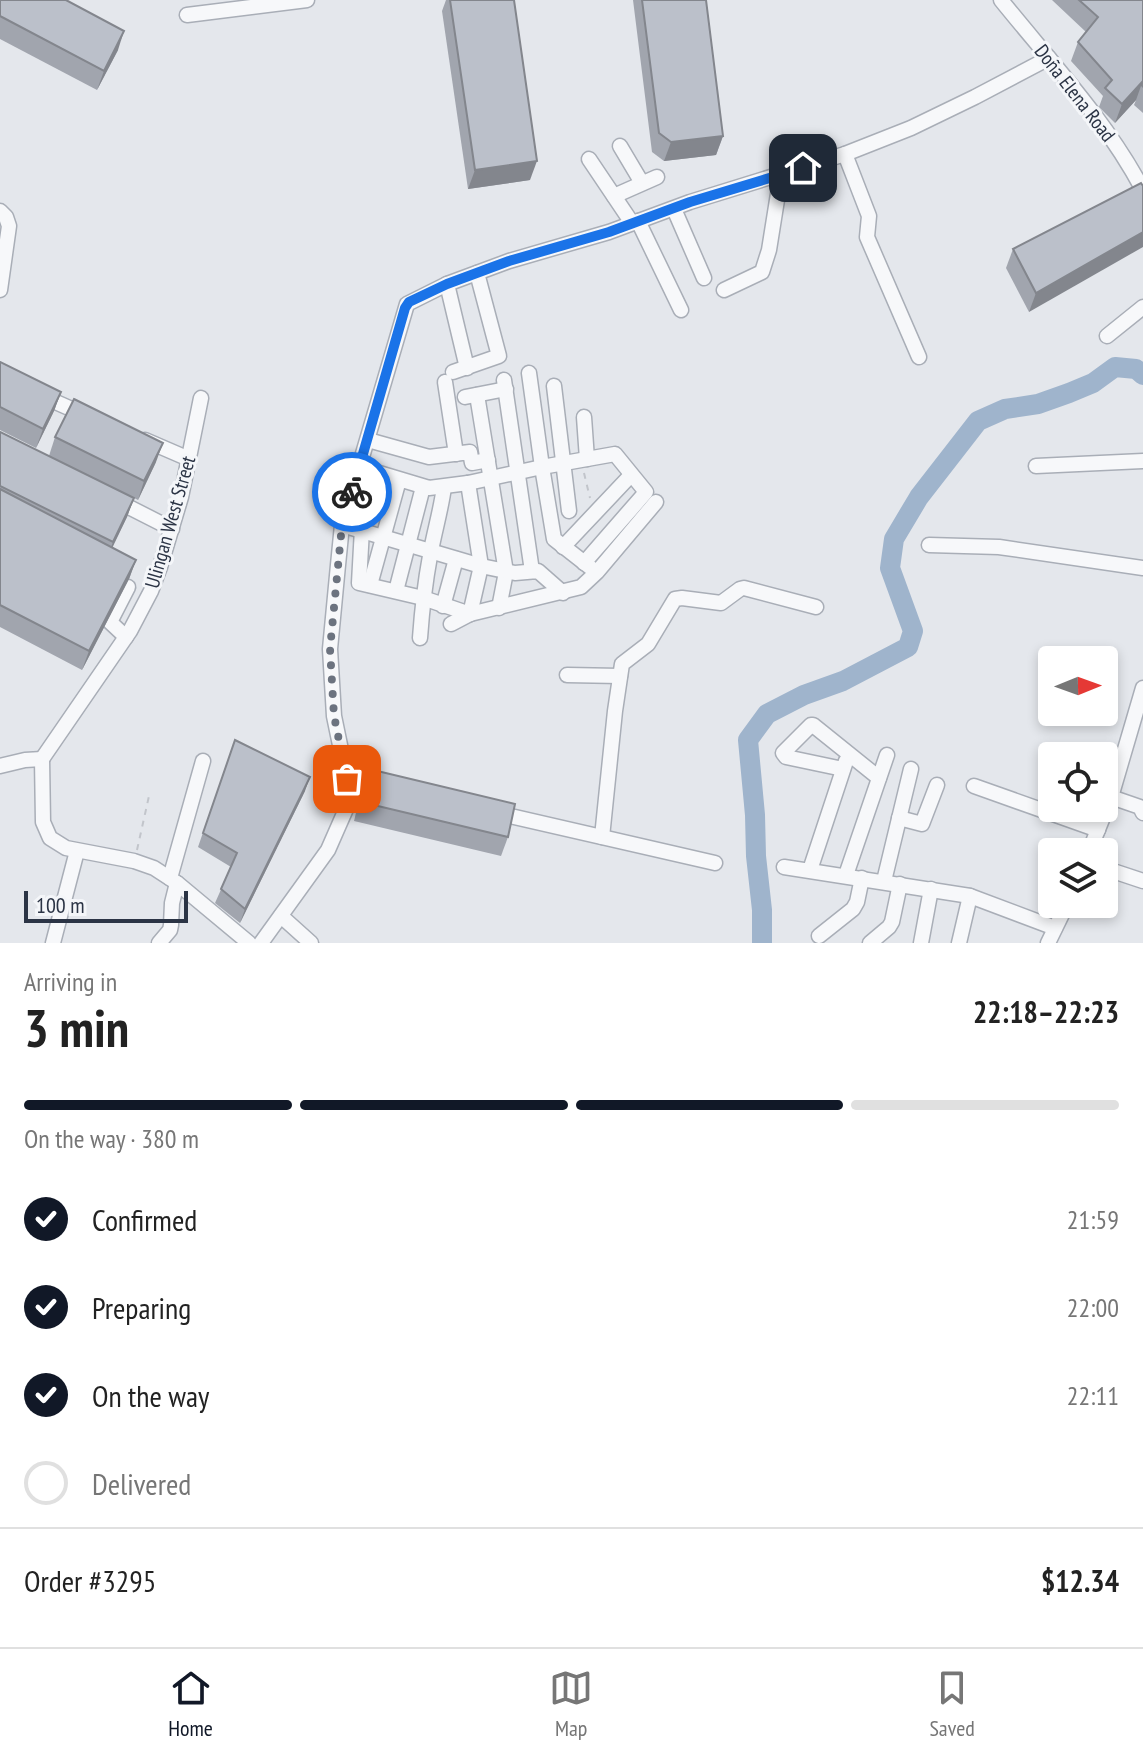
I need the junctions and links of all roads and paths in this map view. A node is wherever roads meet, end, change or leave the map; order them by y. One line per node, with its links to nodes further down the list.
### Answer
1 (307, 0): 3 (street)
2 (1001, 0): 4 (street, Doña Elena Road)
3 (187, 15)
4 (1049, 58): 6 (street); 9 (street, Doña Elena Road)
5 (620, 146): 10 (street)
6 (845, 154): 8 (street); 22 (street)
7 (589, 159): 10 (street)
8 (781, 175): 11 (street); 18 (street)
9 (1143, 190)
10 (614, 196): 13 (street)
11 (674, 209): 13 (street); 15 (street)
12 (0, 211): 17 (street)
13 (635, 222): 14 (street); 20 (street)
14 (477, 273): 16 (street); 24 (street)
15 (704, 278)
16 (447, 284): 24 (street); 31 (street)
17 (0, 290)
18 (724, 290)
19 (1143, 307): 21 (street)
20 (681, 310)
21 (1107, 336)
22 (919, 357)
23 (529, 373): 40 (street)
24 (455, 374): 32 (street)
25 (554, 386): 37 (street)
26 (28, 390): 29 (street)
27 (201, 398): 33 (street, Ulingan West Street)
28 (584, 417): 35 (street)
29 (97, 420)
30 (125, 431): 33 (street)
31 (368, 440): 32 (street); 39 (street)
32 (456, 454): 34 (street)
33 (189, 459): 54 (street, Ulingan West Street)
34 (488, 460): 41 (street); 44 (street)
35 (584, 460): 37 (street); 43 (street); 52 (path)
36 (1143, 461): 38 (street)
37 (564, 463): 40 (street); 51 (street)
38 (1036, 466)
39 (359, 467): 42 (street); 53 (street)
40 (542, 467): 41 (street); 59 (street)
41 (519, 472): 44 (street); 65 (street)
42 (376, 473): 45 (street); 55 (street)
43 (631, 475): 50 (street); 52 (street)
44 (491, 478): 46 (street); 66 (street)
45 (399, 480): 47 (street); 56 (street)
46 (468, 483): 48 (street); 63 (street)
47 (423, 487): 48 (street); 57 (street)
48 (444, 487): 60 (street)
49 (106, 496): 54 (street)
50 (651, 498): 62 (street); 67 (street)
51 (569, 511)
52 (594, 513): 59 (street)
53 (342, 525): 55 (street); 117 (street)
54 (172, 529): 78 (street, Ulingan West Street)
55 (362, 529): 56 (street); 68 (street)
56 (383, 536): 57 (street); 68 (street)
57 (408, 544): 60 (street); 70 (street)
58 (929, 545): 64 (street)
59 (563, 547): 62 (street)
60 (431, 551): 61 (street); 72 (street)
61 (456, 559): 63 (street); 73 (street)
62 (584, 563): 67 (street)
63 (481, 566): 66 (street); 76 (street)
64 (1143, 568)
65 (532, 571): 66 (street); 71 (street)
66 (506, 572): 75 (street)
67 (597, 572): 71 (street)
68 (370, 585): 70 (street)
69 (128, 587): 78 (street)
70 (396, 591): 72 (street)
71 (563, 593): 75 (street)
72 (423, 598): 73 (street); 79 (street)
73 (443, 606): 76 (street)
74 (816, 607): 81 (street)
75 (499, 608): 76 (street)
76 (470, 614): 77 (street)
77 (451, 624)
78 (126, 637): 85 (street, Ulingan West Street)
79 (420, 638)
80 (567, 675): 81 (street)
81 (620, 676): 101 (street)
82 (1143, 688): 90 (street)
83 (849, 754): 88 (street); 88 (street); 91 (street)
84 (887, 755): 91 (street)
85 (42, 759): 87 (street); 103 (street)
86 (203, 761): 111 (street)
87 (0, 766)
88 (843, 769): 107 (street)
89 (911, 769): 98 (street)
90 (1118, 773)
91 (879, 778): 109 (street)
92 (937, 785): 98 (street)
93 (974, 786): 100 (street)
94 (149, 796): 104 (path)
95 (1118, 799): 97 (street)
96 (479, 809): 101 (street)
97 (1143, 813)
98 (899, 818): 112 (street)
99 (1101, 822): 100 (street)
100 (1098, 830): 102 (street)
101 (602, 837): 105 (street)
102 (1095, 838)
103 (77, 851): 104 (street); 121 (street)
104 (134, 861): 111 (street)
105 (715, 863)
106 (784, 867): 107 (street)
107 (810, 870): 109 (street)
108 (1118, 873): 113 (street)
109 (846, 875): 110 (street)
110 (862, 878): 112 (street); 120 (street)
111 (173, 881): 122 (street); 123 (street)
112 (884, 881): 114 (street)
113 (1143, 881)
114 (900, 884): 115 (street); 126 (street)
115 (931, 889): 116 (street); 127 (street)
116 (970, 896): 119 (street); 128 (street)
117 (281, 916): 124 (street); 125 (street)
118 (1060, 918): 119 (street)
119 (1055, 928): 129 (street)
120 (819, 936)
121 (53, 943)
122 (159, 943)
123 (249, 943)
124 (261, 943)
125 (311, 943)
126 (870, 943)
127 (921, 943)
128 (959, 943)
129 (1048, 943)

